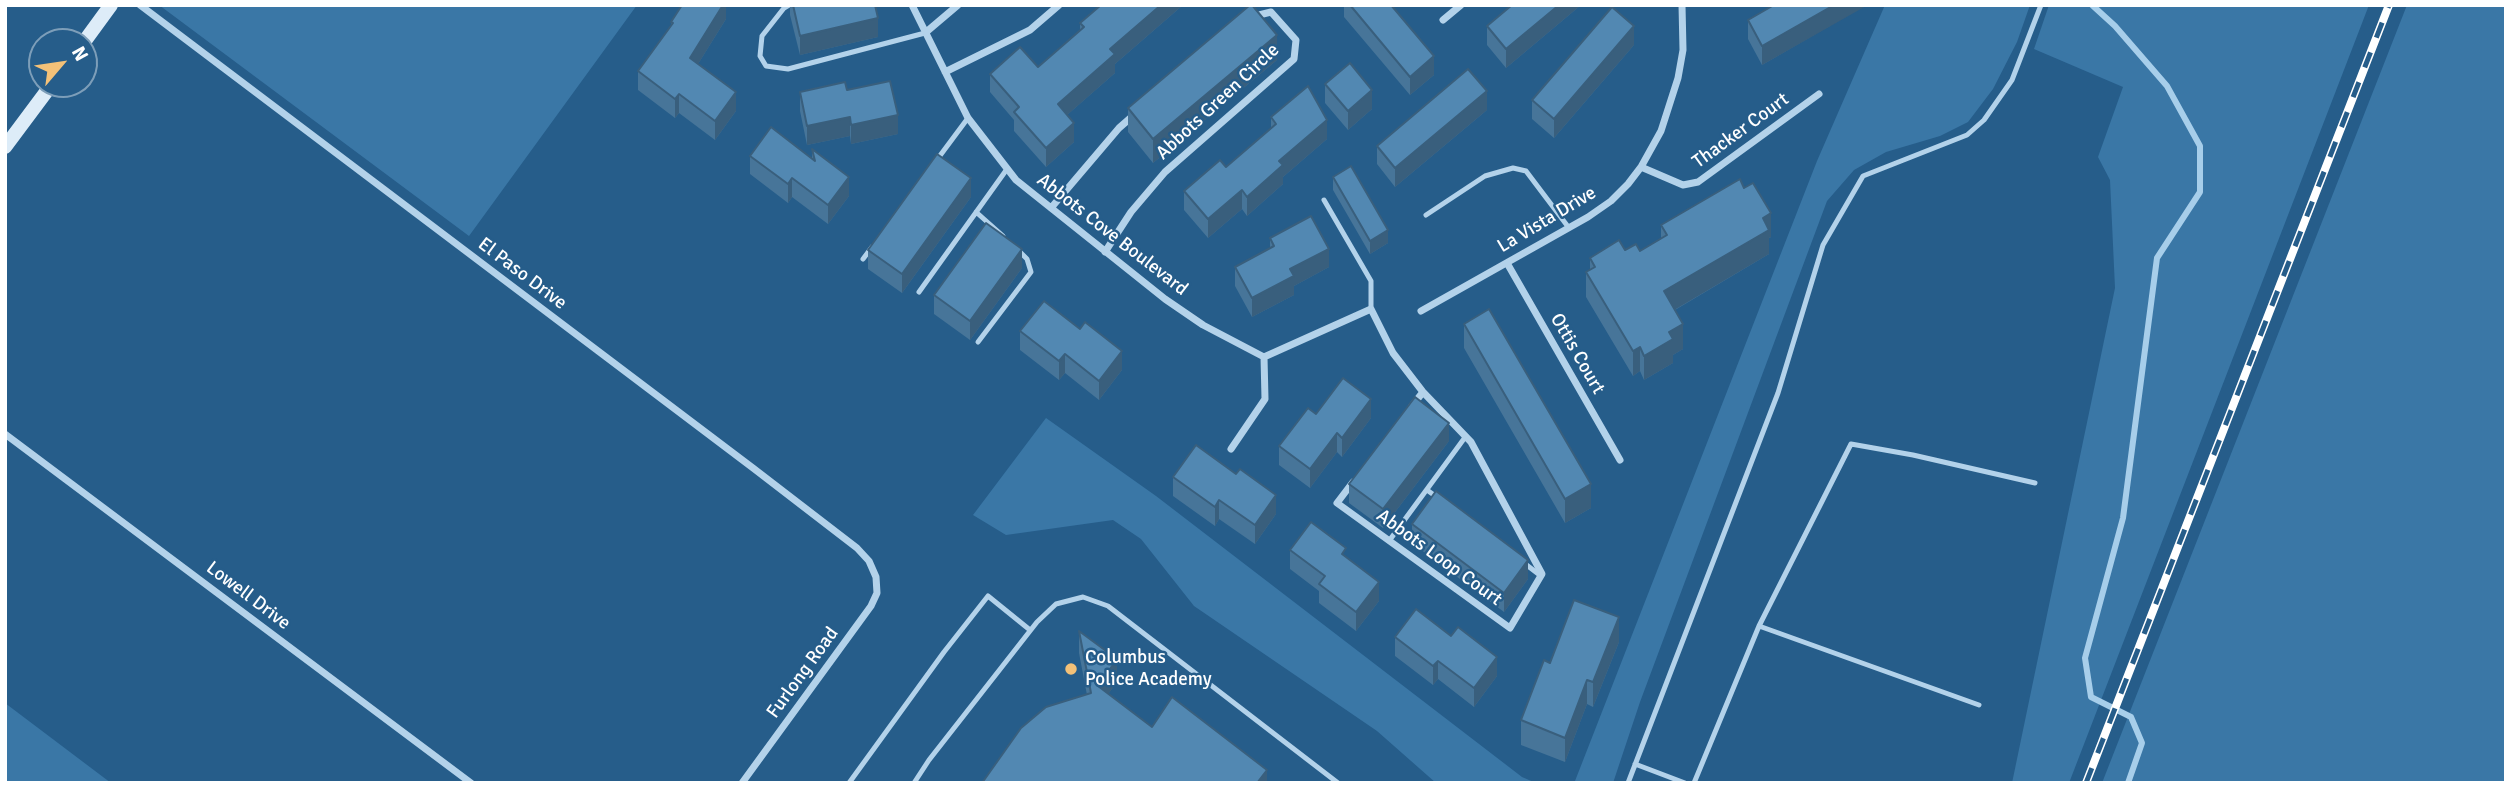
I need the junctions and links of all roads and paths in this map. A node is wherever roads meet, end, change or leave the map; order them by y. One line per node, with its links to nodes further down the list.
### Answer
1 (111, 5): 12 (main road)
2 (139, 5): 50 (street, El Paso Drive)
3 (789, 5): 13 (lane)
4 (912, 5): 13 (street, Abbots Cove Boulevard)
5 (958, 5): 13 (street)
6 (1059, 5): 14 (street)
7 (1461, 5): 10 (street)
8 (1682, 5): 21 (street, La Vista Drive)
9 (2041, 5): 54 (lane)
10 (1443, 20)
11 (1243, 24): 29 (street, Abbots Green Circle)
12 (94, 28)
13 (925, 33): 14 (street, Abbots Cove Boulevard)
14 (945, 72): 18 (street, Abbots Cove Boulevard)
15 (1819, 94): 21 (street, Thacker Court)
16 (41, 98): 19 (main road)
17 (1140, 110): 24 (street)
18 (968, 118): 20 (lane); 22 (street, Abbots Cove Boulevard)
19 (5, 146)
20 (934, 164)
21 (1641, 167): 27 (street, La Vista Drive)
22 (1007, 169): 24 (street, Abbots Cove Boulevard); 25 (lane)
23 (1324, 200): 33 (lane)
24 (1051, 208): 29 (street, Abbots Cove Boulevard)
25 (976, 212): 32 (lane); 35 (lane)
26 (1426, 215): 27 (lane)
27 (1569, 228): 31 (street, La Vista Drive)
28 (879, 238): 30 (lane)
29 (1105, 252): 36 (street, Abbots Cove Boulevard)
30 (863, 259)
31 (1507, 263): 34 (street, La Vista Drive); 42 (street, Ottis Court)
32 (919, 292)
33 (1371, 309): 36 (street); 37 (street)
34 (1422, 311)
35 (978, 342)
36 (1265, 357): 41 (street)
37 (1423, 392): 38 (street); 40 (street)
38 (1407, 412)
39 (5, 434): 55 (street, Lowell Drive)
40 (1466, 436): 45 (lane); 49 (street)
41 (1231, 449)
42 (1620, 460)
43 (1360, 473): 47 (street, Abbots Loop Court)
44 (2035, 483): 51 (lane)
45 (1427, 490): 46 (lane); 47 (lane)
46 (1448, 505)
47 (1389, 541): 49 (street, Abbots Loop Court)
48 (1520, 560): 49 (lane)
49 (1541, 576)
50 (876, 578): 56 (street, Furlong Road)
51 (1759, 626): 53 (lane); 62 (lane)
52 (1030, 630): 57 (lane); 58 (lane); 59 (lane)
53 (1979, 705)
54 (1635, 764): 60 (lane); 61 (lane)
55 (471, 783)
56 (741, 783)
57 (849, 783)
58 (914, 783)
59 (1338, 783)
60 (1628, 783)
61 (1685, 783)
62 (1694, 783)

